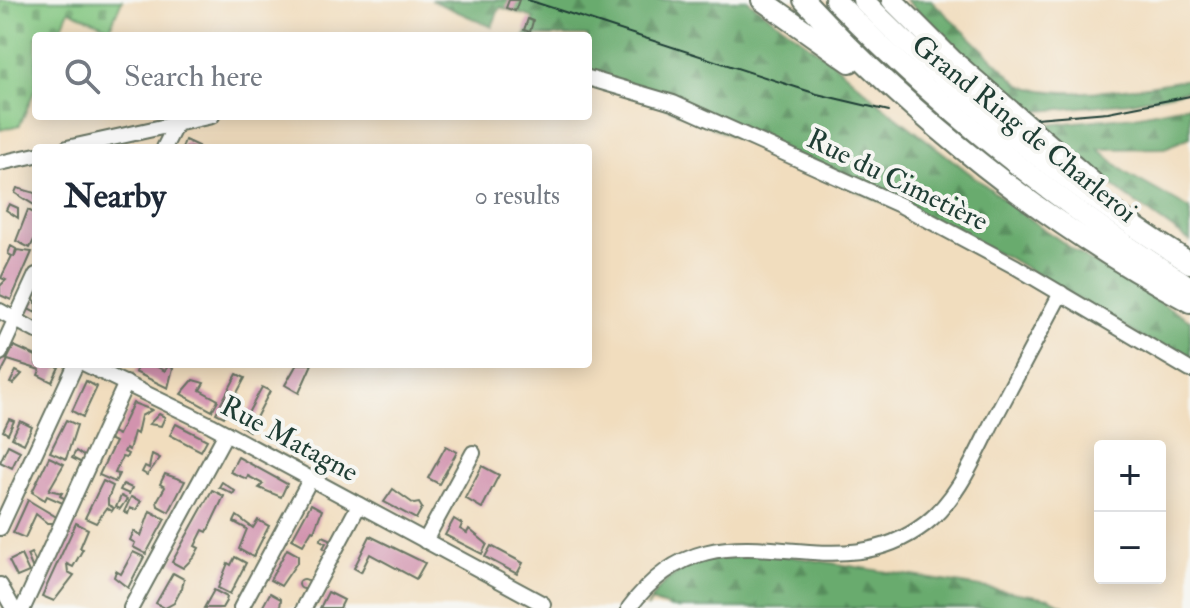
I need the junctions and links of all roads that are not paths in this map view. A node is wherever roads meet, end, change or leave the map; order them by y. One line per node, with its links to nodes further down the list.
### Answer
1 (762, 0): 9 (highway)
2 (804, 0): 9 (highway)
3 (835, 0): 17 (highway, Grand Ring de Charleroi)
4 (863, 0): 15 (highway, Grand Ring de Charleroi)
5 (892, 0): 14 (highway)
6 (592, 79): 18 (street, Rue du Cimetière)
7 (194, 120): 8 (street)
8 (176, 124): 10 (street); 11 (street)
9 (936, 127): 19 (highway)
10 (96, 144)
11 (166, 144)
12 (32, 156): 13 (street)
13 (0, 163)
14 (1190, 251)
15 (1190, 263)
16 (32, 284): 21 (street)
17 (1190, 287)
18 (1061, 293): 26 (street, Rue du Cimetière); 41 (street)
19 (1190, 302)
20 (0, 311): 21 (street)
21 (16, 319): 22 (street); 23 (street)
22 (32, 329)
23 (0, 353)
24 (74, 368): 32 (street)
25 (94, 368): 27 (street, Rue Matagne)
26 (1190, 370)
27 (126, 383): 28 (street, Rue Matagne); 37 (street)
28 (226, 433): 30 (street, Rue Matagne); 38 (street)
29 (473, 453): 33 (street)
30 (311, 478): 31 (street, Rue Matagne); 39 (street)
31 (359, 505): 33 (street, Rue Matagne); 40 (street)
32 (0, 528)
33 (425, 541): 35 (street, Rue Matagne)
34 (0, 585): 36 (street)
35 (543, 604)
36 (13, 608)
37 (23, 608)
38 (131, 608)
39 (241, 608)
40 (304, 608)
41 (629, 608)

